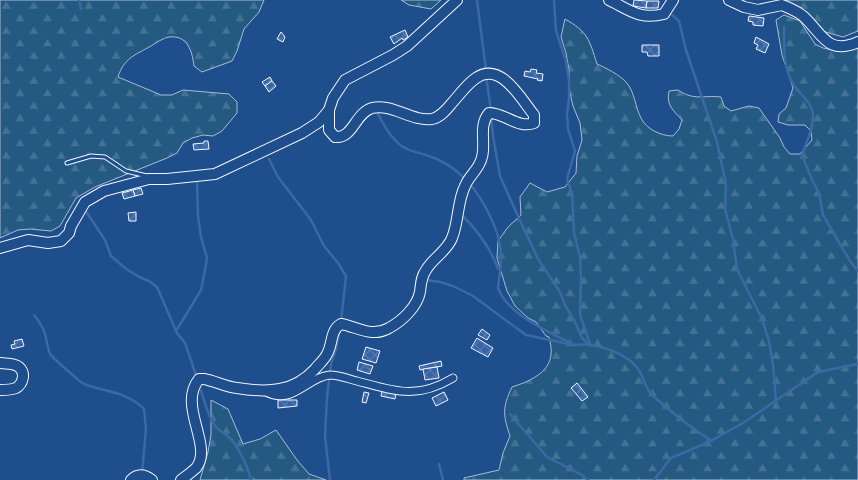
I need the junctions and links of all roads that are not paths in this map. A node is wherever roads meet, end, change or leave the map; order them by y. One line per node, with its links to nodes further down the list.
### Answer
1 (457, 0): 6 (street)
2 (609, 0): 3 (street)
3 (673, 0)
4 (729, 0): 5 (street)
5 (858, 42)
6 (329, 110): 8 (street); 13 (street)
7 (67, 163): 8 (lane)
8 (155, 179): 9 (street)
9 (0, 248)
10 (0, 363): 12 (street)
11 (453, 378): 13 (street)
12 (0, 390)
13 (264, 390): 16 (street)
14 (132, 480): 15 (street)
15 (152, 480)
16 (181, 480)

